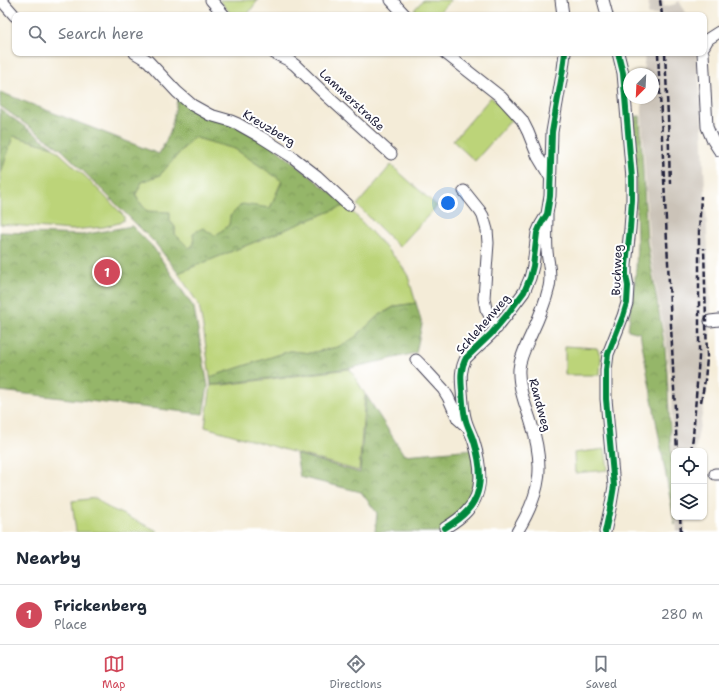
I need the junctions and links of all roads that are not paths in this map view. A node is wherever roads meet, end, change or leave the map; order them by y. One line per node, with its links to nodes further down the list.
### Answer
1 (2, 0): 10 (street)
2 (212, 0): 6 (street)
3 (392, 0): 7 (street)
4 (561, 0): 8 (street)
5 (603, 0): 9 (street)
6 (222, 12)
7 (402, 12)
8 (563, 12)
9 (606, 12)
10 (12, 13)
11 (719, 32): 12 (street)
12 (707, 41)
13 (140, 56): 23 (street, Kreuzberg)
14 (280, 56): 20 (street, Lammerstraße)
15 (449, 56): 21 (street)
16 (565, 56): 21 (street, Schlehenweg)
17 (619, 56): 30 (street, Buchweg)
18 (703, 56): 19 (street)
19 (719, 150)
20 (391, 154)
21 (550, 176): 24 (street, Schlehenweg)
22 (464, 191): 25 (street)
23 (348, 205)
24 (547, 214): 25 (street, Schlehenweg); 29 (street, Randweg)
25 (497, 328): 27 (street, Schlehenweg)
26 (416, 360): 27 (street, Schlehenweg)
27 (469, 428): 28 (street, Schlehenweg)
28 (445, 528)
29 (517, 532)
30 (605, 532)

